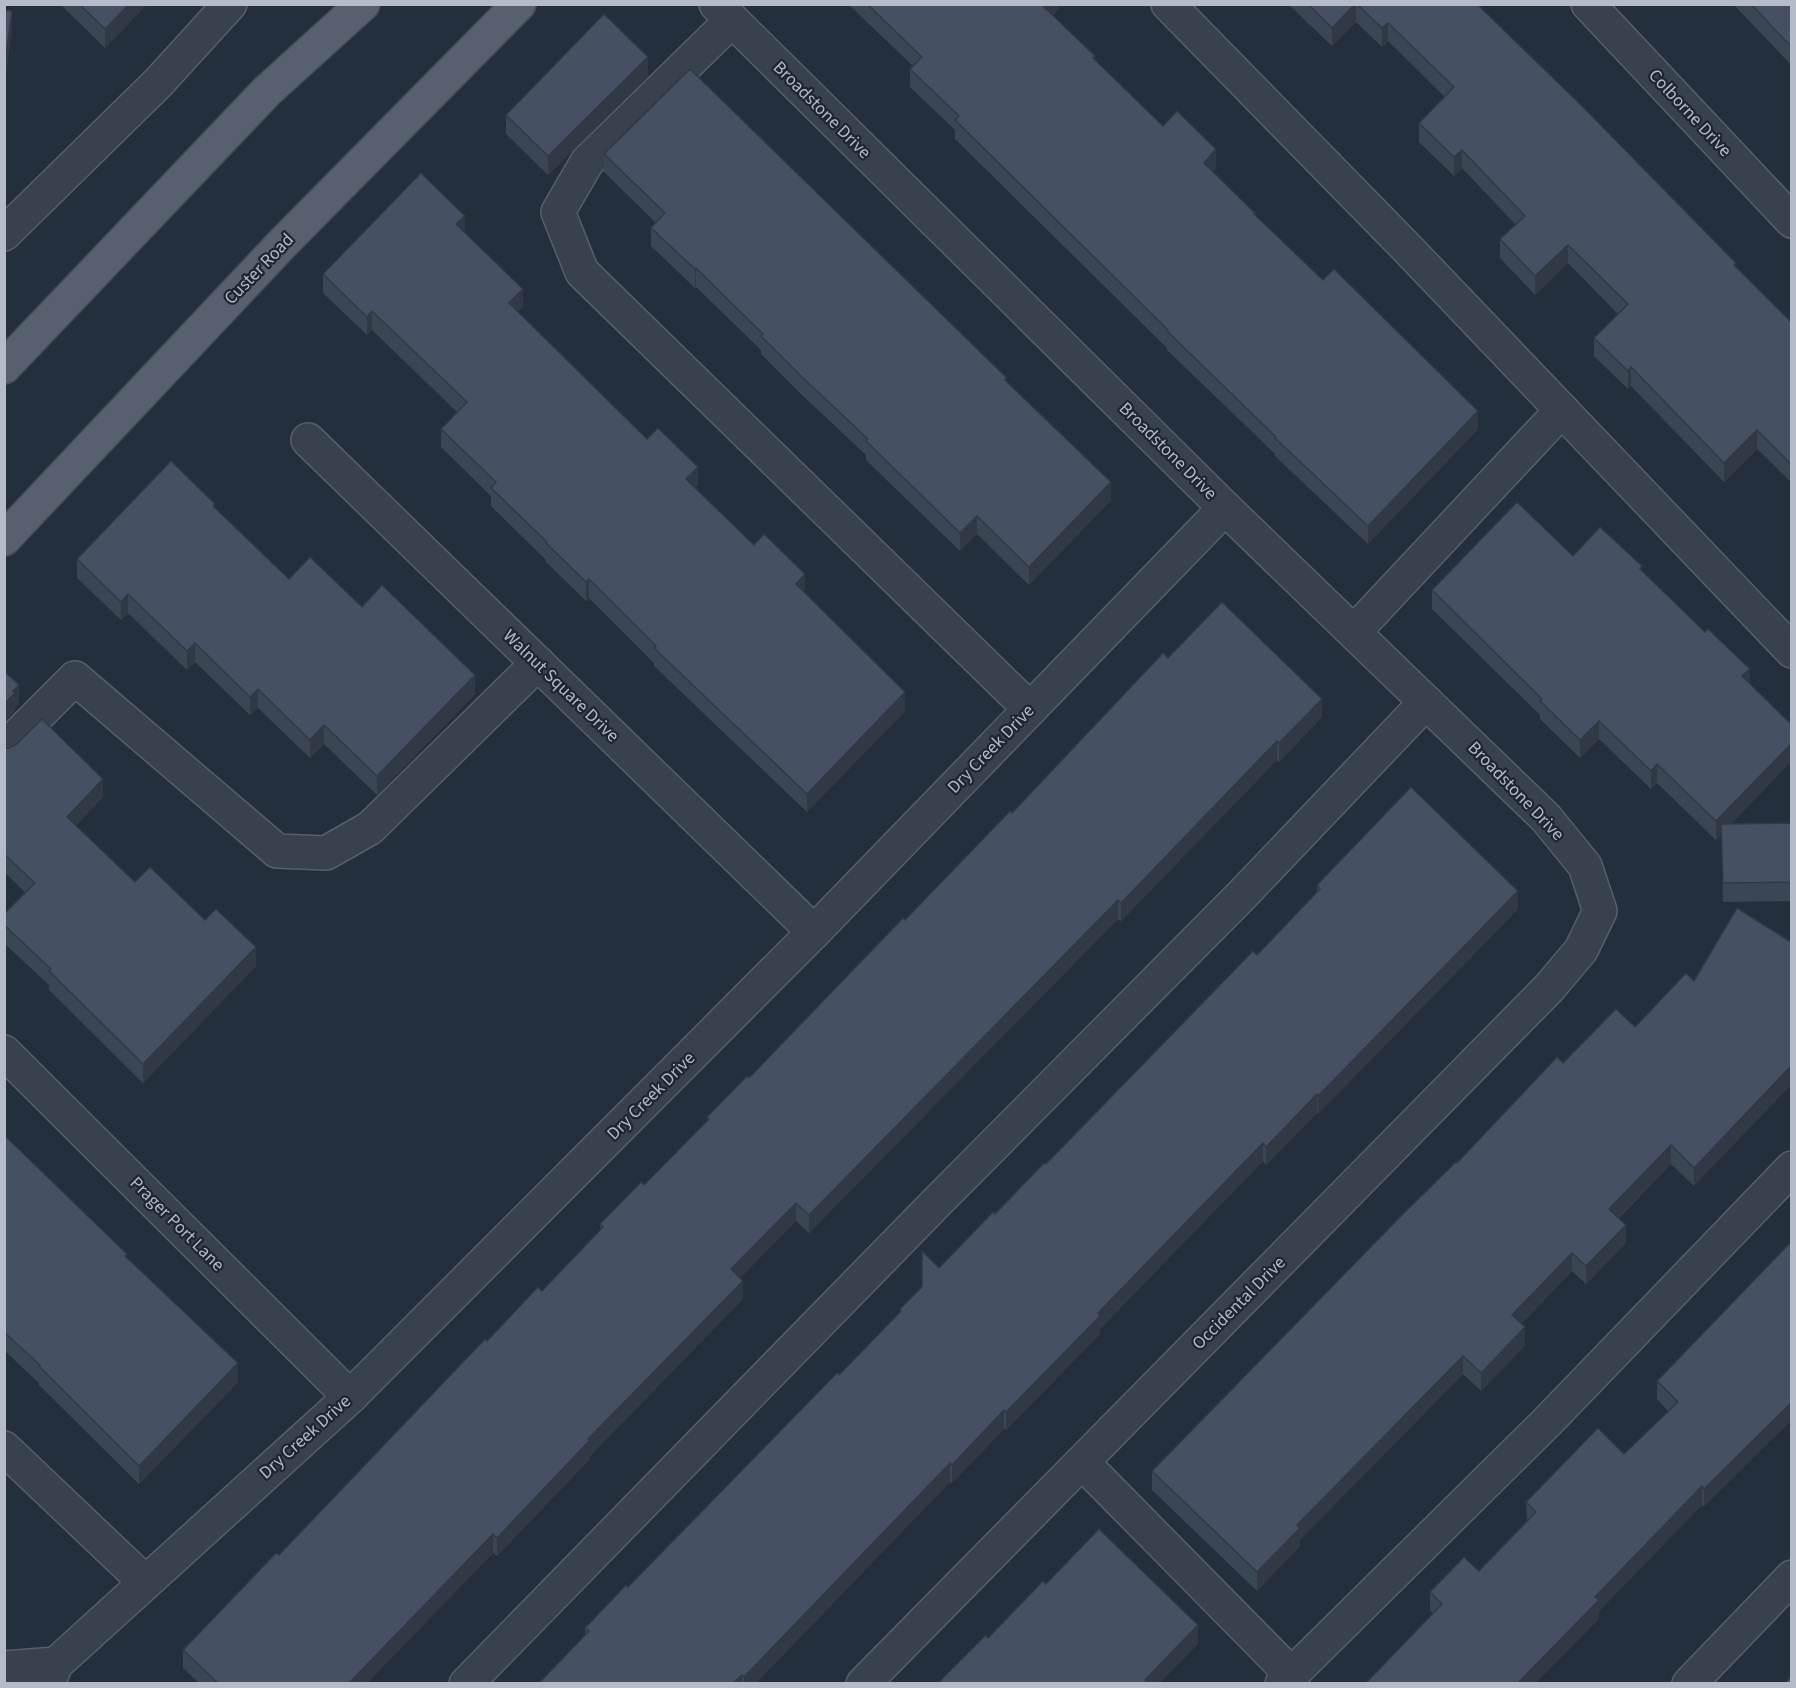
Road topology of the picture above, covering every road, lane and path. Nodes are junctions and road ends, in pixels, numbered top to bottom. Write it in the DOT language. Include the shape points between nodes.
graph roads {
  1 [pos="230,4"];
  2 [pos="363,4"];
  3 [pos="519,4"];
  4 [pos="1168,4"];
  5 [pos="1588,4"];
  6 [pos="724,12"];
  7 [pos="1791,221"];
  8 [pos="4,234"];
  9 [pos="4,367"];
  10 [pos="1562,410"];
  11 [pos="308,440"];
  12 [pos="1225,508"];
  13 [pos="4,539"];
  14 [pos="1354,632"];
  15 [pos="1791,651"];
  16 [pos="538,663"];
  17 [pos="1426,702"];
  18 [pos="1030,709"];
  19 [pos="4,749"];
  20 [pos="1600,911"];
  21 [pos="814,932"];
  22 [pos="4,1052"];
  23 [pos="1791,1168"];
  24 [pos="350,1397"];
  25 [pos="4,1448"];
  26 [pos="1082,1462"];
  27 [pos="1791,1577"];
  28 [pos="145,1582"];
  29 [pos="4,1668"];
  30 [pos="61,1677"];
  31 [pos="1286,1679"];
  32 [pos="465,1683"];
  33 [pos="863,1683"];
  34 [pos="1689,1683"];
  1 -- 8 [label="street" via="158,83"];
  2 -- 9 [label="main road" via="267,91"];
  3 -- 13 [label="main road, Custer Road" via="282,244"];
  4 -- 10 [label="street"];
  5 -- 7 [label="street, Colborne Drive"];
  6 -- 12 [label="street, Broadstone Drive"];
  6 -- 18 [label="street" via="587,162 558,212 582,272"];
  10 -- 14 [label="street"];
  10 -- 15 [label="street"];
  11 -- 16 [label="street, Walnut Square Drive"];
  12 -- 14 [label="street, Broadstone Drive"];
  12 -- 18 [label="street, Dry Creek Drive"];
  14 -- 17 [label="street, Broadstone Drive"];
  16 -- 19 [label="street" via="370,828 326,853 277,851 75,678"];
  16 -- 21 [label="street, Walnut Square Drive"];
  17 -- 20 [label="street, Broadstone Drive" via="1546,818 1585,866"];
  17 -- 32 [label="street" via="1241,896"];
  18 -- 21 [label="street, Dry Creek Drive"];
  20 -- 26 [label="street, Occidental Drive" via="1581,950 1549,988"];
  21 -- 24 [label="street, Dry Creek Drive"];
  22 -- 24 [label="street, Prager Port Lane"];
  23 -- 31 [label="street" via="1548,1421"];
  24 -- 28 [label="street, Dry Creek Drive"];
  25 -- 28 [label="street"];
  26 -- 31 [label="street"];
  26 -- 33 [label="street, Occidental Drive"];
  27 -- 34 [label="street"];
  28 -- 30 [label="street, Dry Creek Drive"];
  29 -- 30 [label="street, Dry Creek Drive"];
}
